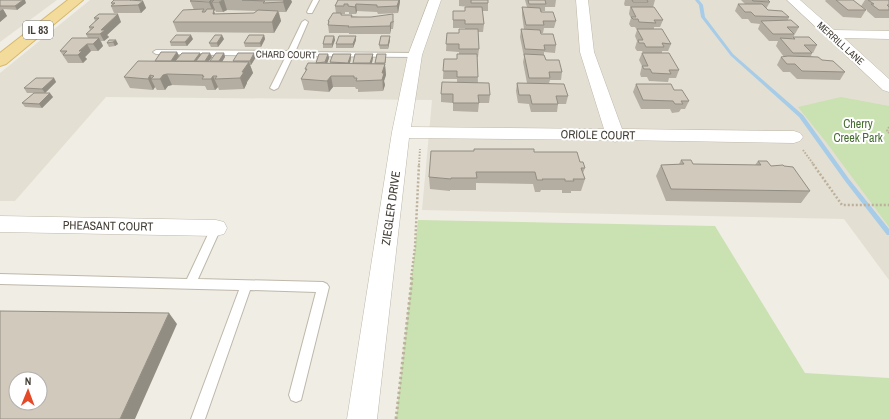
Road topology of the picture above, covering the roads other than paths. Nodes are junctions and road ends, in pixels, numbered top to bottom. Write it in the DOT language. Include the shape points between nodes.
graph roads {
  1 [pos="76,0"];
  2 [pos="316,0"];
  3 [pos="435,0"];
  4 [pos="582,0"];
  5 [pos="793,0"];
  6 [pos="310,12"];
  7 [pos="305,22"];
  8 [pos="830,34"];
  9 [pos="889,35"];
  10 [pos="156,52"];
  11 [pos="291,54"];
  12 [pos="415,55"];
  13 [pos="0,61"];
  14 [pos="889,86"];
  15 [pos="274,88"];
  16 [pos="411,133"];
  17 [pos="615,136"];
  18 [pos="794,137"];
  19 [pos="0,224"];
  20 [pos="216,228"];
  21 [pos="0,279"];
  22 [pos="190,284"];
  23 [pos="246,285"];
  24 [pos="296,395"];
  25 [pos="198,419"];
  26 [pos="362,419"];
  1 -- 13 [label="main road, IL 83"];
  2 -- 6 [label="lane"];
  3 -- 12 [label="street, ZIEGLER DRIVE"];
  4 -- 17 [label="street" via="587,52"];
  5 -- 8 [label="street, MERRILL LANE"];
  7 -- 11 [label="lane"];
  8 -- 9 [label="street"];
  8 -- 14 [label="street, MERRILL LANE"];
  10 -- 11 [label="lane, CHARD COURT"];
  11 -- 12 [label="lane, CHARD COURT"];
  11 -- 15 [label="lane"];
  12 -- 16 [label="street, ZIEGLER DRIVE"];
  16 -- 17 [label="street, ORIOLE COURT"];
  16 -- 26 [label="street, ZIEGLER DRIVE"];
  17 -- 18 [label="street, ORIOLE COURT"];
  19 -- 20 [label="street, PHEASANT COURT"];
  20 -- 22 [label="lane"];
  21 -- 22 [label="lane"];
  22 -- 23 [label="lane"];
  23 -- 24 [label="lane" via="323,287"];
  23 -- 25 [label="lane"];
}
